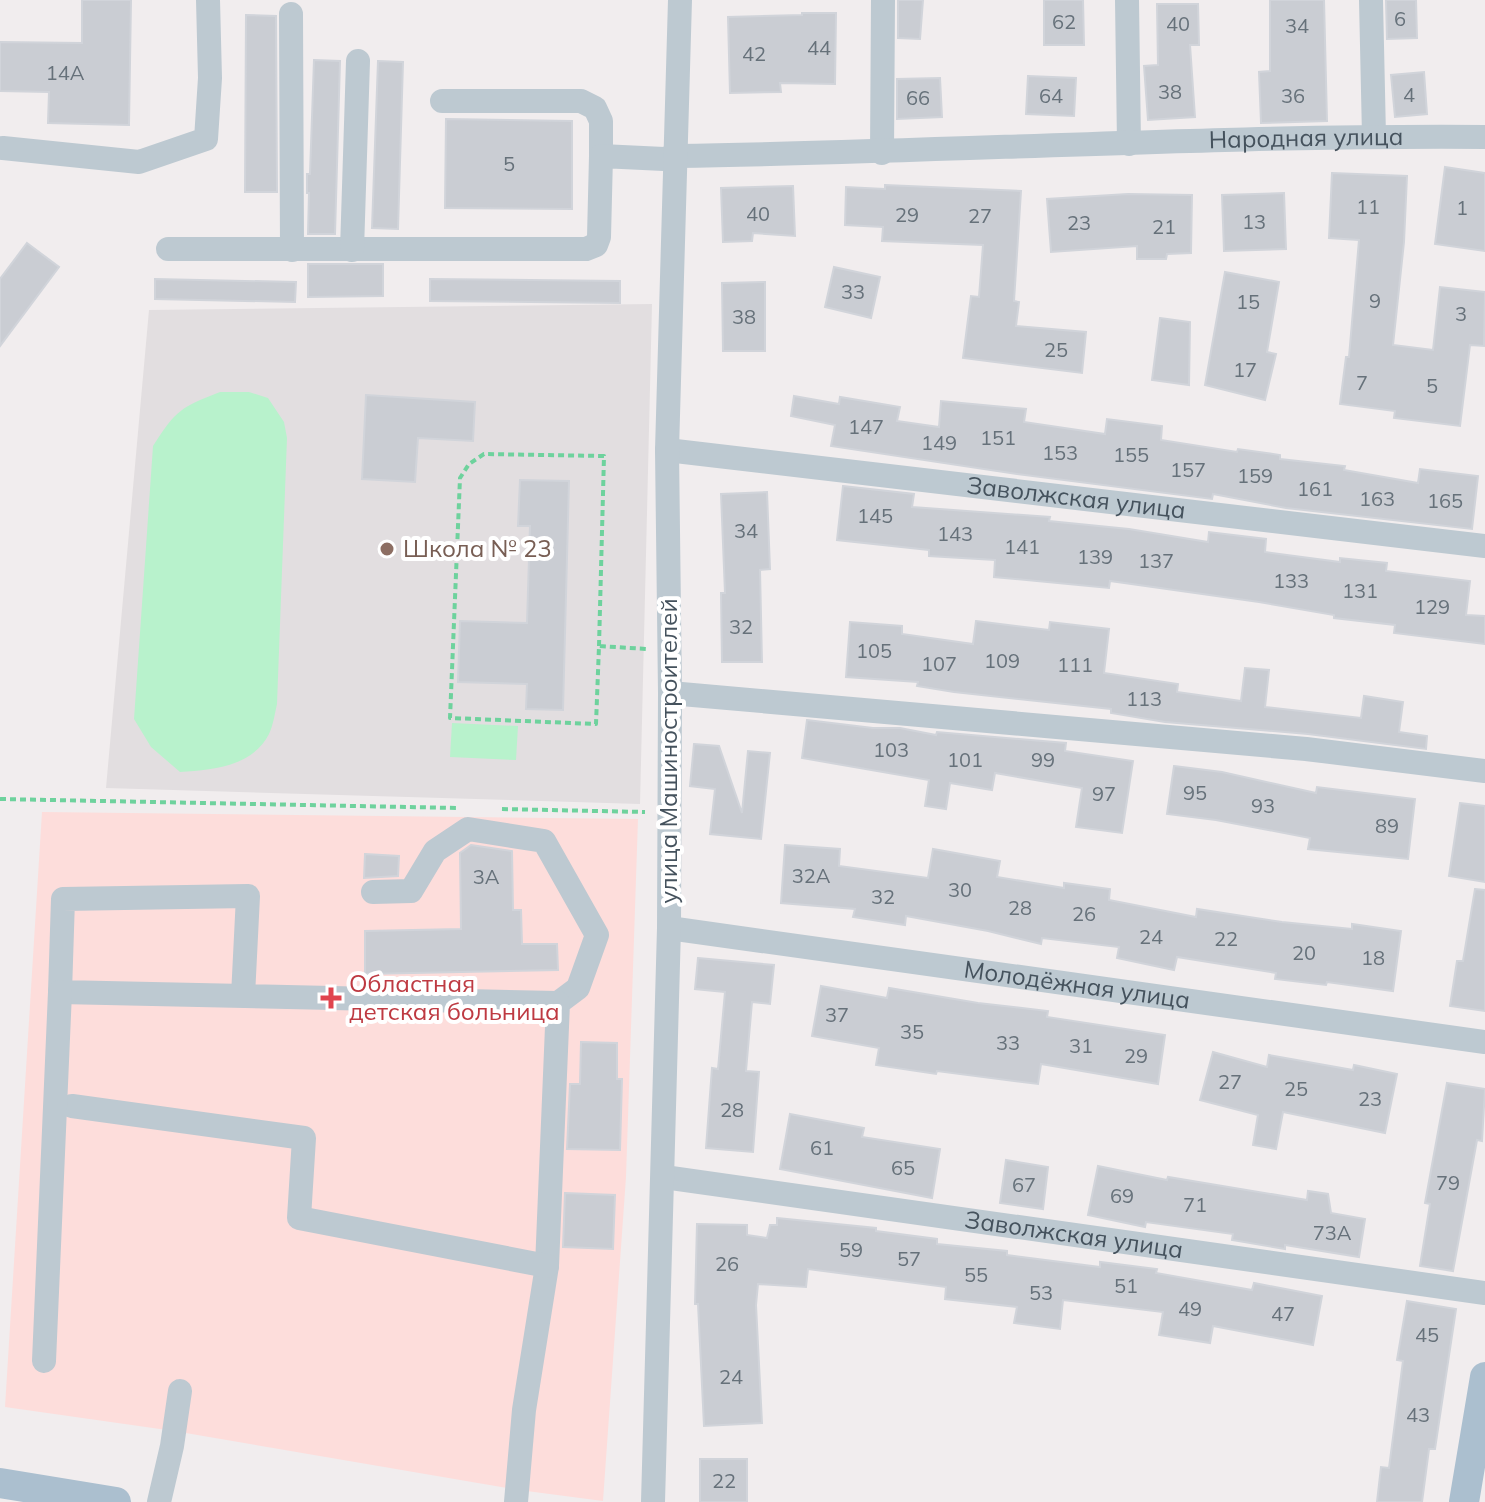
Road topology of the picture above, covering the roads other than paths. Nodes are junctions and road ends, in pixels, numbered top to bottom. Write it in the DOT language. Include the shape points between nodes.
graph roads {
  1 [pos="208,0"];
  2 [pos="680,0"];
  3 [pos="883,0"];
  4 [pos="1127,0"];
  5 [pos="1371,0"];
  6 [pos="291,14"];
  7 [pos="358,61"];
  8 [pos="442,101"];
  9 [pos="1374,136"];
  10 [pos="1485,137"];
  11 [pos="1129,144"];
  12 [pos="3,148"];
  13 [pos="882,153"];
  14 [pos="601,156"];
  15 [pos="677,156"];
  16 [pos="168,249"];
  17 [pos="292,250"];
  18 [pos="352,250"];
  19 [pos="667,450"];
  20 [pos="1485,546"];
  21 [pos="670,693"];
  22 [pos="1485,771"];
  23 [pos="373,892"];
  24 [pos="669,928"];
  25 [pos="60,992"];
  26 [pos="243,996"];
  27 [pos="558,1003"];
  28 [pos="1485,1042"];
  29 [pos="72,1106"];
  30 [pos="664,1177"];
  31 [pos="547,1266"];
  32 [pos="1485,1293"];
  33 [pos="44,1361"];
  34 [pos="1485,1377"];
  35 [pos="180,1391"];
  36 [pos="0,1483"];
  37 [pos="116,1502"];
  38 [pos="159,1502"];
  39 [pos="516,1502"];
  40 [pos="653,1502"];
  41 [pos="1464,1502"];
  1 -- 12 [label="street" via="206,139 139,162"];
  2 -- 15 [label="street, улица Машиностроителей"];
  3 -- 13 [label="street"];
  4 -- 11 [label="street"];
  5 -- 9 [label="street"];
  6 -- 17 [label="street"];
  7 -- 18 [label="street"];
  8 -- 14 [label="street" via="581,101 595,108 601,121"];
  9 -- 10 [label="street, Народная улица"];
  9 -- 11 [label="street, Народная улица"];
  11 -- 13 [label="street, Народная улица"];
  13 -- 15 [label="street, Народная улица"];
  14 -- 15 [label="street, Народная улица"];
  14 -- 18 [label="street" via="599,237 586,249"];
  15 -- 19 [label="street, улица Машиностроителей"];
  16 -- 17 [label="street"];
  17 -- 18 [label="street"];
  19 -- 20 [label="street, Заволжская улица"];
  19 -- 21 [label="street, улица Машиностроителей"];
  21 -- 22 [label="street" via="1306,749"];
  21 -- 24 [label="street, улица Машиностроителей"];
  23 -- 27 [label="street" via="411,891 435,851 468,829 544,841 597,935 578,988"];
  24 -- 28 [label="street, Молодёжная улица"];
  24 -- 30 [label="street, улица Машиностроителей"];
  25 -- 26 [label="street"];
  25 -- 26 [label="street" via="63,899 248,896"];
  25 -- 33 [label="street"];
  26 -- 27 [label="street"];
  27 -- 31 [label="street"];
  29 -- 31 [label="street" via="304,1138 299,1218"];
  30 -- 32 [label="street, Заволжская улица"];
  30 -- 40 [label="street, улица Машиностроителей"];
  31 -- 39 [label="street" via="524,1410"];
  34 -- 41 [label="main road"];
  35 -- 38 [label="street"];
  36 -- 37 [label="main road"];
}
